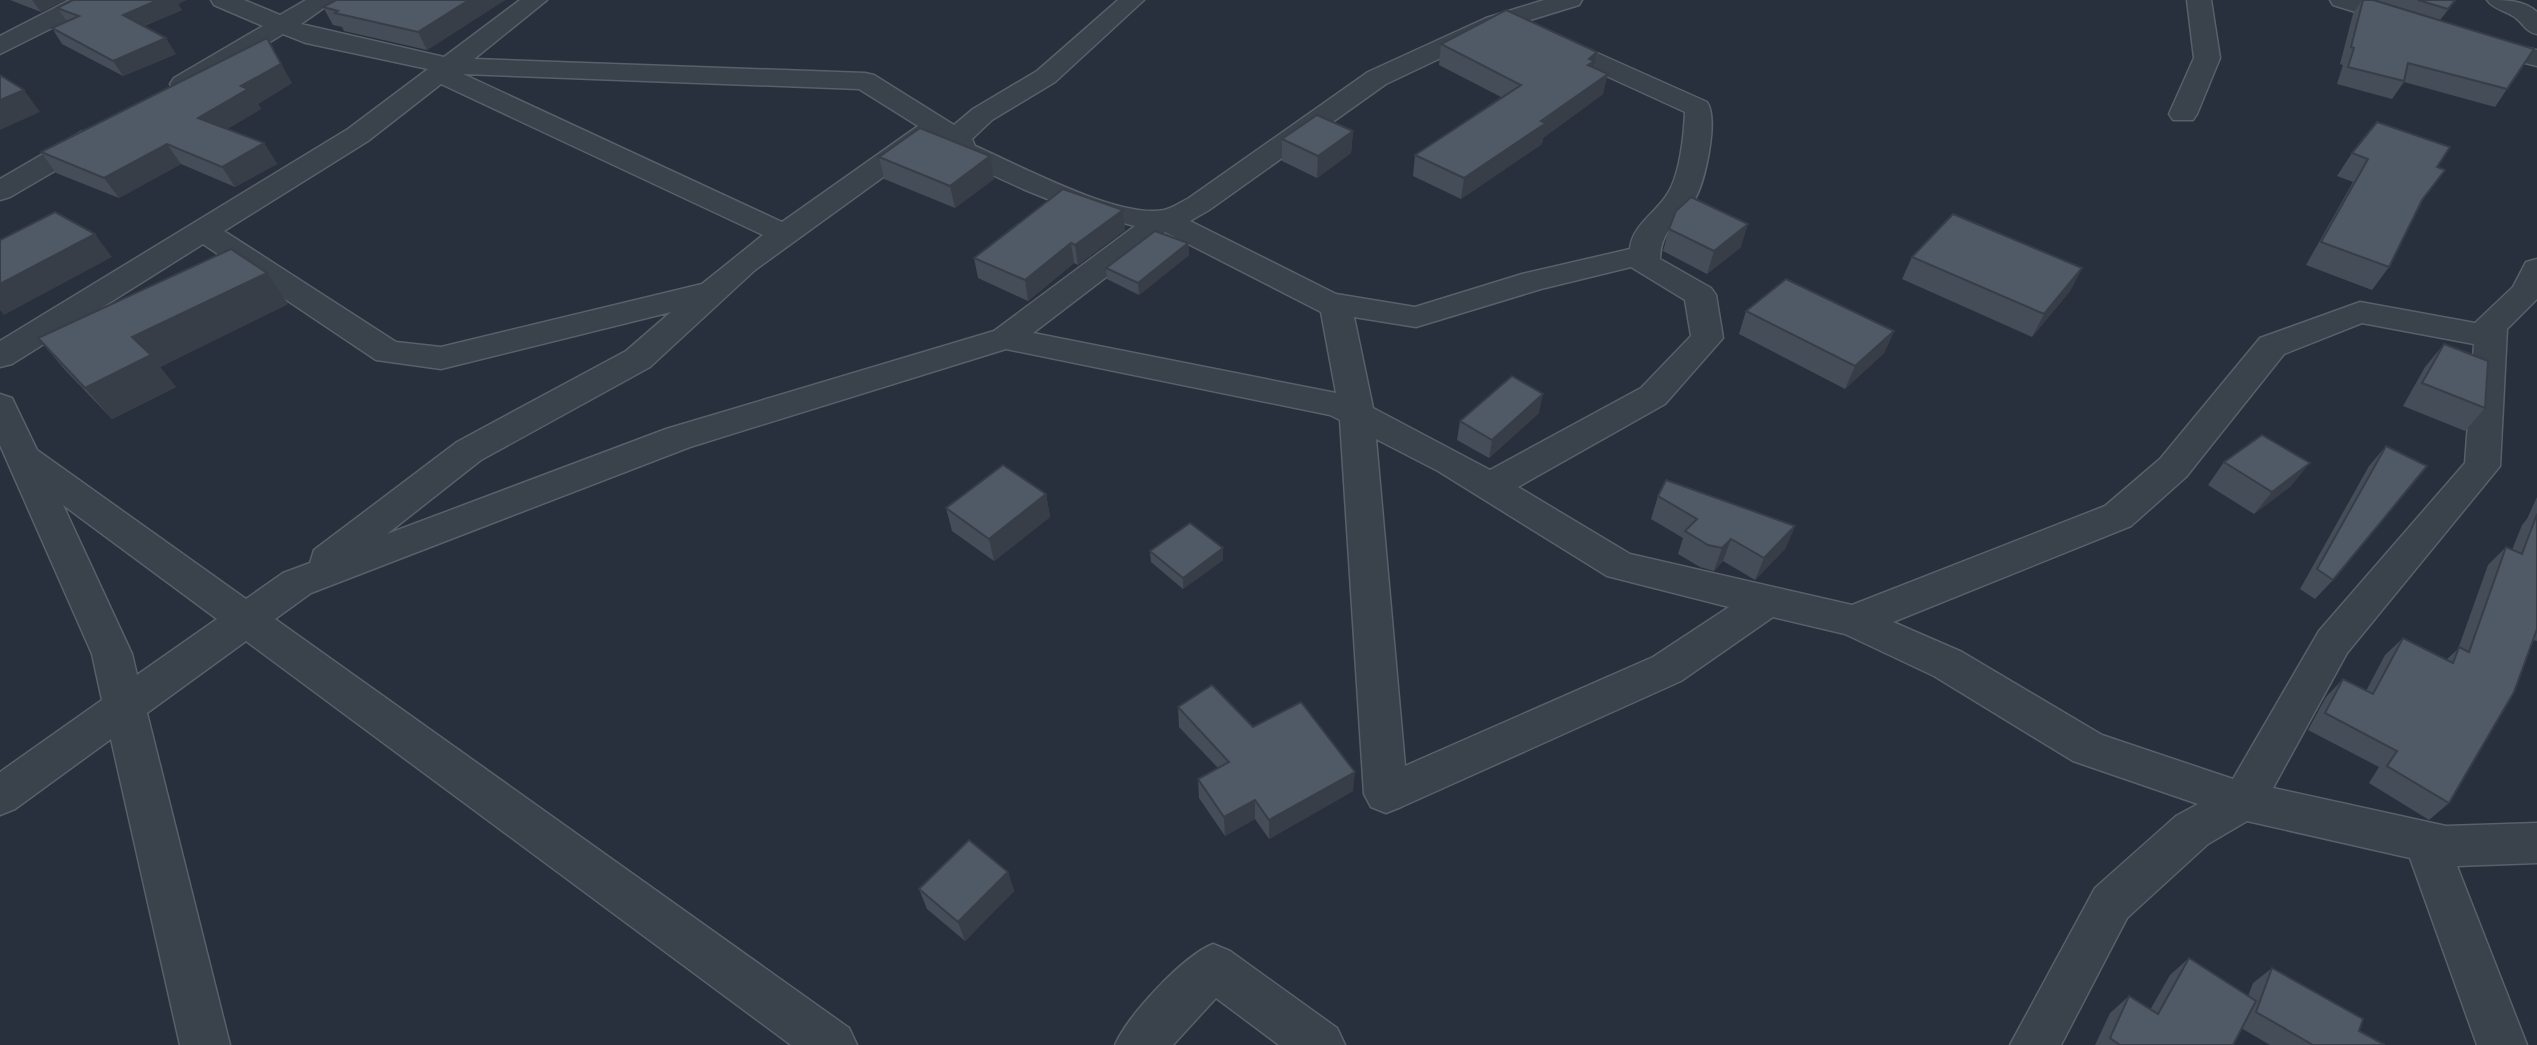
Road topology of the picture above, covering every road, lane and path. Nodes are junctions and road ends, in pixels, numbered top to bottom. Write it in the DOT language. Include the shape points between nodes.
graph roads {
  1 [pos="89,0"];
  2 [pos="222,0"];
  3 [pos="323,0"];
  4 [pos="536,0"];
  5 [pos="1132,0"];
  6 [pos="2199,0"];
  7 [pos="2342,0"];
  8 [pos="2499,0"];
  9 [pos="1560,1"];
  10 [pos="1505,20"];
  11 [pos="282,25"];
  12 [pos="2537,27"];
  13 [pos="2435,30"];
  14 [pos="2460,38"];
  15 [pos="0,46"];
  16 [pos="2537,58"];
  17 [pos="444,69"];
  18 [pos="167,94"];
  19 [pos="2183,114"];
  20 [pos="107,129"];
  21 [pos="947,132"];
  22 [pos="0,191"];
  23 [pos="1163,219"];
  24 [pos="203,230"];
  25 [pos="784,234"];
  26 [pos="1645,263"];
  27 [pos="2537,269"];
  28 [pos="712,292"];
  29 [pos="1327,303"];
  30 [pos="2491,326"];
  31 [pos="1004,338"];
  32 [pos="0,356"];
  33 [pos="0,406"];
  34 [pos="1357,414"];
  35 [pos="24,459"];
  36 [pos="1490,486"];
  37 [pos="297,583"];
  38 [pos="1768,601"];
  39 [pos="246,620"];
  40 [pos="1853,621"];
  41 [pos="125,707"];
  42 [pos="0,796"];
  43 [pos="2243,801"];
  44 [pos="2426,842"];
  45 [pos="2537,842"];
  46 [pos="205,1045"];
  47 [pos="832,1045"];
  48 [pos="1140,1045"];
  49 [pos="1320,1045"];
  50 [pos="2035,1045"];
  51 [pos="2502,1045"];
  1 -- 15 [label="street"];
  2 -- 11 [label="street"];
  3 -- 11 [label="street"];
  4 -- 17 [label="street"];
  5 -- 21 [label="street" via="1032,86 964,127"];
  6 -- 19 [label="street" via="2207,58"];
  7 -- 13 [label="street"];
  8 -- 12 [label="street" via="2524,12"];
  9 -- 10 [label="street"];
  10 -- 23 [label="street" via="1377,78 1199,204"];
  10 -- 26 [label="street" via="1698,108 1698,140 1682,196 1646,238"];
  11 -- 17 [label="street"];
  11 -- 18 [label="street"];
  14 -- 16 [label="street"];
  17 -- 21 [label="street" via="865,81"];
  17 -- 24 [label="street" via="358,135"];
  17 -- 25 [label="street"];
  20 -- 22 [label="street"];
  21 -- 23 [label="street" via="963,151 1091,205 1139,219"];
  21 -- 25 [label="street"];
  23 -- 29 [label="street"];
  23 -- 31 [label="street"];
  24 -- 28 [label="street" via="388,352 428,357 441,358"];
  24 -- 32 [label="street"];
  25 -- 28 [label="street"];
  26 -- 29 [label="street" via="1636,257 1533,281 1416,317"];
  26 -- 36 [label="street" via="1700,295 1707,338 1653,396"];
  27 -- 30 [label="street" via="2526,292"];
  28 -- 37 [label="street" via="638,359 469,451"];
  29 -- 34 [label="street" via="1336,307"];
  30 -- 40 [label="street" via="2483,335 2360,312 2272,346 2173,468 2118,516"];
  30 -- 43 [label="street" via="2482,466 2333,642"];
  31 -- 34 [label="street" via="1339,405"];
  31 -- 37 [label="street" via="678,438"];
  33 -- 35 [label="street"];
  34 -- 36 [label="street"];
  34 -- 38 [label="street" via="1386,794 1667,669"];
  35 -- 39 [label="street"];
  35 -- 41 [label="street" via="112,654"];
  36 -- 38 [label="street" via="1620,566"];
  37 -- 39 [label="street"];
  38 -- 40 [label="street"];
  39 -- 41 [label="street"];
  39 -- 47 [label="street"];
  40 -- 43 [label="street" via="1948,664 2088,748"];
  41 -- 42 [label="street"];
  41 -- 46 [label="street"];
  43 -- 44 [label="street"];
  43 -- 50 [label="street" via="2192,830 2111,903"];
  44 -- 45 [label="street" via="2446,846"];
  44 -- 51 [label="street"];
  48 -- 49 [label="street" via="1213,967"];
}
